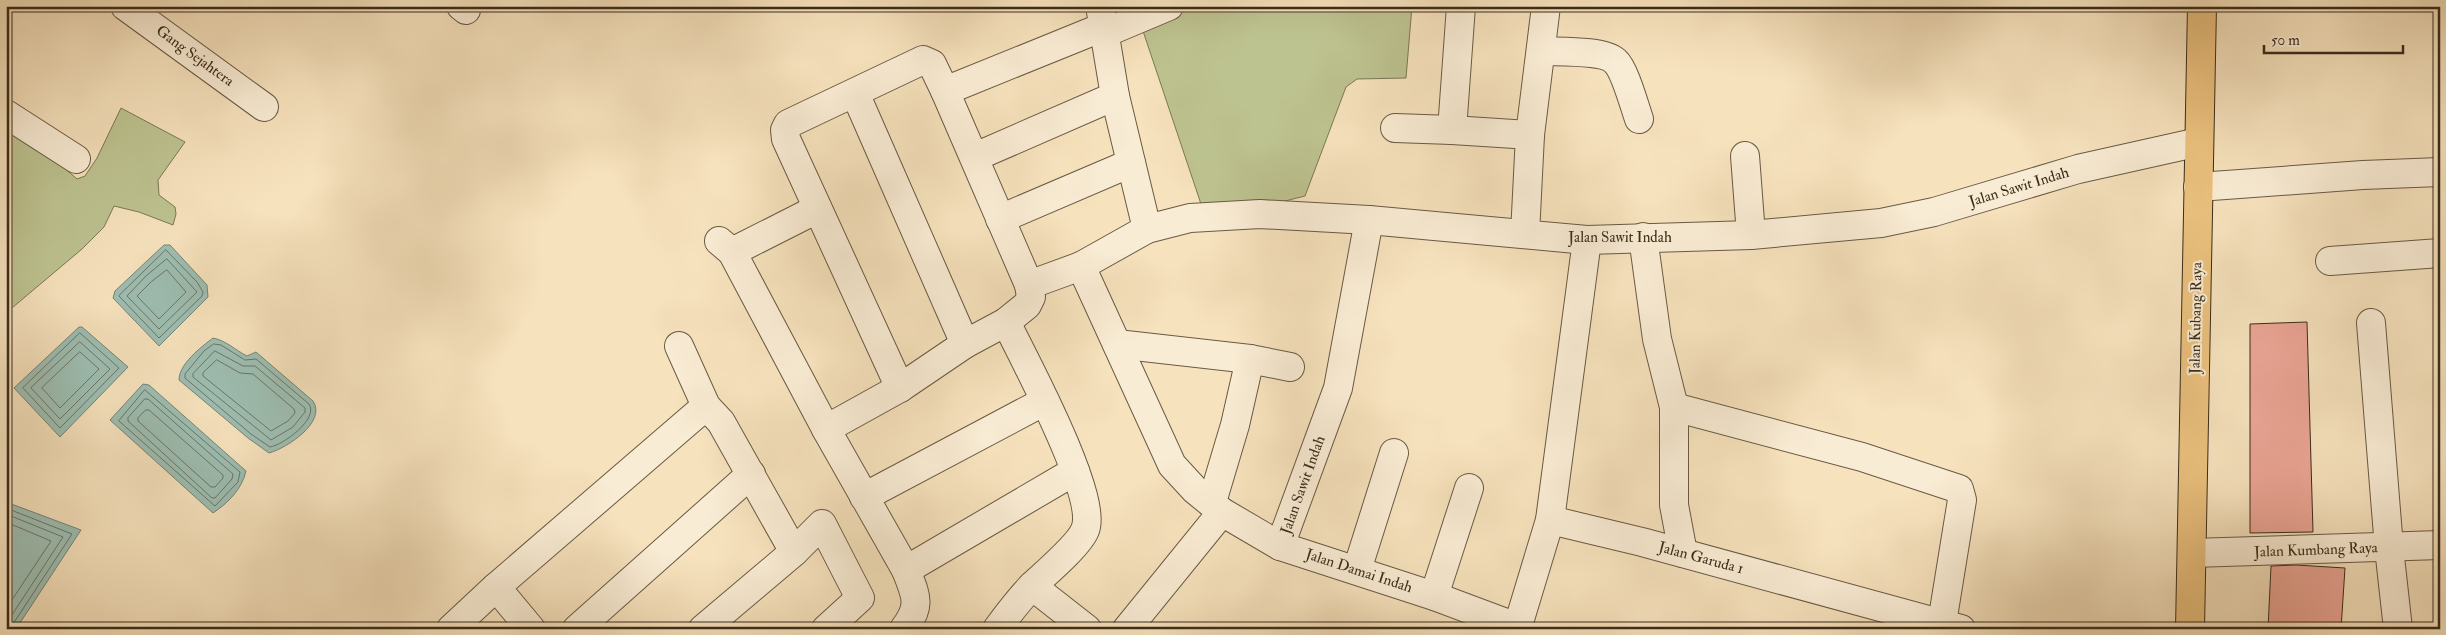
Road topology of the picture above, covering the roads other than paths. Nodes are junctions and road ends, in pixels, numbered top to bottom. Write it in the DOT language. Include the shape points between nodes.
graph roads {
  1 [pos="125,6"];
  2 [pos="1169,6"];
  3 [pos="1461,6"];
  4 [pos="1546,6"];
  5 [pos="2202,6"];
  6 [pos="1103,22"];
  7 [pos="1542,50"];
  8 [pos="945,91"];
  9 [pos="855,93"];
  10 [pos="1115,96"];
  11 [pos="264,106"];
  12 [pos="6,114"];
  13 [pos="1639,119"];
  14 [pos="1395,128"];
  15 [pos="1452,130"];
  16 [pos="1530,135"];
  17 [pos="2199,142"];
  18 [pos="1745,156"];
  19 [pos="975,157"];
  20 [pos="76,159"];
  21 [pos="1132,163"];
  22 [pos="2440,172"];
  23 [pos="2198,187"];
  24 [pos="817,209"];
  25 [pos="1000,219"];
  26 [pos="1369,220"];
  27 [pos="1147,229"];
  28 [pos="1525,234"];
  29 [pos="1751,235"];
  30 [pos="1643,237"];
  31 [pos="1587,240"];
  32 [pos="2440,254"];
  33 [pos="2330,261"];
  34 [pos="1081,266"];
  35 [pos="1029,285"];
  36 [pos="1006,322"];
  37 [pos="2371,323"];
  38 [pos="965,344"];
  39 [pos="1117,344"];
  40 [pos="679,346"];
  41 [pos="1250,359"];
  42 [pos="1290,367"];
  43 [pos="900,388"];
  44 [pos="1045,400"];
  45 [pos="706,406"];
  46 [pos="1674,407"];
  47 [pos="826,429"];
  48 [pos="1394,453"];
  49 [pos="1074,471"];
  50 [pos="751,474"];
  51 [pos="1469,488"];
  52 [pos="864,497"];
  53 [pos="1217,507"];
  54 [pos="1550,520"];
  55 [pos="2440,545"];
  56 [pos="1280,546"];
  57 [pos="2389,548"];
  58 [pos="794,552"];
  59 [pos="2192,552"];
  60 [pos="1683,553"];
  61 [pos="906,570"];
  62 [pos="1357,570"];
  63 [pos="1032,586"];
  64 [pos="496,587"];
  65 [pos="1434,596"];
  66 [pos="1952,626"];
  67 [pos="1517,628"];
  68 [pos="451,629"];
  69 [pos="531,629"];
  70 [pos="577,629"];
  71 [pos="703,629"];
  72 [pos="826,629"];
  73 [pos="904,629"];
  74 [pos="997,629"];
  75 [pos="1087,629"];
  76 [pos="1127,629"];
  77 [pos="2190,629"];
  78 [pos="2398,629"];
  1 -- 11 [label="street, Gang Sejahtera"];
  2 -- 6 [label="street"];
  3 -- 15 [label="street"];
  4 -- 7 [label="street"];
  5 -- 17 [label="highway, Jalan Kubang Raya"];
  6 -- 8 [label="street"];
  6 -- 10 [label="street"];
  7 -- 13 [label="street" via="1614,59"];
  7 -- 16 [label="street"];
  8 -- 9 [label="street" via="932,64 923,60"];
  8 -- 19 [label="street"];
  9 -- 24 [label="street" via="788,124 785,130"];
  9 -- 38 [label="street"];
  10 -- 19 [label="street"];
  10 -- 21 [label="street"];
  12 -- 20 [label="street"];
  14 -- 15 [label="street"];
  15 -- 16 [label="street"];
  16 -- 28 [label="street"];
  17 -- 23 [label="highway, Jalan Kubang Raya"];
  17 -- 29 [label="street, Jalan Sawit Indah" via="2078,169 1934,212 1880,223"];
  18 -- 29 [label="street"];
  19 -- 25 [label="street"];
  21 -- 25 [label="street"];
  21 -- 27 [label="street"];
  22 -- 23 [label="street"];
  23 -- 59 [label="highway, Jalan Kubang Raya"];
  24 -- 43 [label="street"];
  24 -- 47 [label="street" via="726,246"];
  25 -- 35 [label="street"];
  26 -- 27 [label="street" via="1260,214 1190,218"];
  26 -- 28 [label="street, Jalan Sawit Indah"];
  26 -- 56 [label="street, Jalan Sawit Indah" via="1338,388"];
  27 -- 34 [label="street"];
  28 -- 31 [label="street, Jalan Sawit Indah"];
  29 -- 30 [label="street, Jalan Sawit Indah"];
  30 -- 31 [label="street, Jalan Sawit Indah"];
  30 -- 46 [label="street" via="1658,340"];
  31 -- 54 [label="street"];
  32 -- 33 [label="street"];
  34 -- 35 [label="street"];
  34 -- 39 [label="street, Jalan Damai Indah"];
  35 -- 36 [label="street" via="1030,297 1026,304"];
  36 -- 38 [label="street"];
  36 -- 44 [label="street"];
  37 -- 57 [label="street"];
  38 -- 43 [label="street"];
  39 -- 41 [label="street"];
  39 -- 53 [label="street, Jalan Damai Indah" via="1172,465 1195,490"];
  40 -- 45 [label="street"];
  41 -- 42 [label="street"];
  41 -- 53 [label="street"];
  43 -- 47 [label="street"];
  44 -- 49 [label="street"];
  44 -- 52 [label="street"];
  45 -- 50 [label="street" via="721,422"];
  45 -- 64 [label="street"];
  46 -- 60 [label="street" via="1674,505"];
  46 -- 66 [label="street" via="1862,457 1959,489 1962,500"];
  47 -- 52 [label="street"];
  48 -- 62 [label="street"];
  49 -- 61 [label="street"];
  49 -- 63 [label="street" via="1088,517 1085,530"];
  50 -- 58 [label="street"];
  50 -- 70 [label="street"];
  51 -- 65 [label="street"];
  52 -- 61 [label="street"];
  53 -- 56 [label="street, Jalan Damai Indah"];
  53 -- 76 [label="street"];
  54 -- 60 [label="street, Jalan Garuda 1"];
  54 -- 67 [label="street"];
  55 -- 57 [label="street, Jalan Kumbang Raya"];
  56 -- 62 [label="street, Jalan Damai Indah"];
  57 -- 59 [label="street, Jalan Kumbang Raya"];
  57 -- 78 [label="street"];
  58 -- 71 [label="street"];
  58 -- 72 [label="street" via="822,524 860,598"];
  59 -- 77 [label="highway, Jalan Kubang Raya"];
  60 -- 66 [label="street, Jalan Garuda 1"];
  61 -- 73 [label="street" via="915,593 916,612"];
  62 -- 65 [label="street, Jalan Damai Indah"];
  63 -- 74 [label="street"];
  63 -- 75 [label="street"];
  64 -- 68 [label="street"];
  64 -- 69 [label="street"];
  65 -- 67 [label="street, Jalan Damai Indah"];
}
